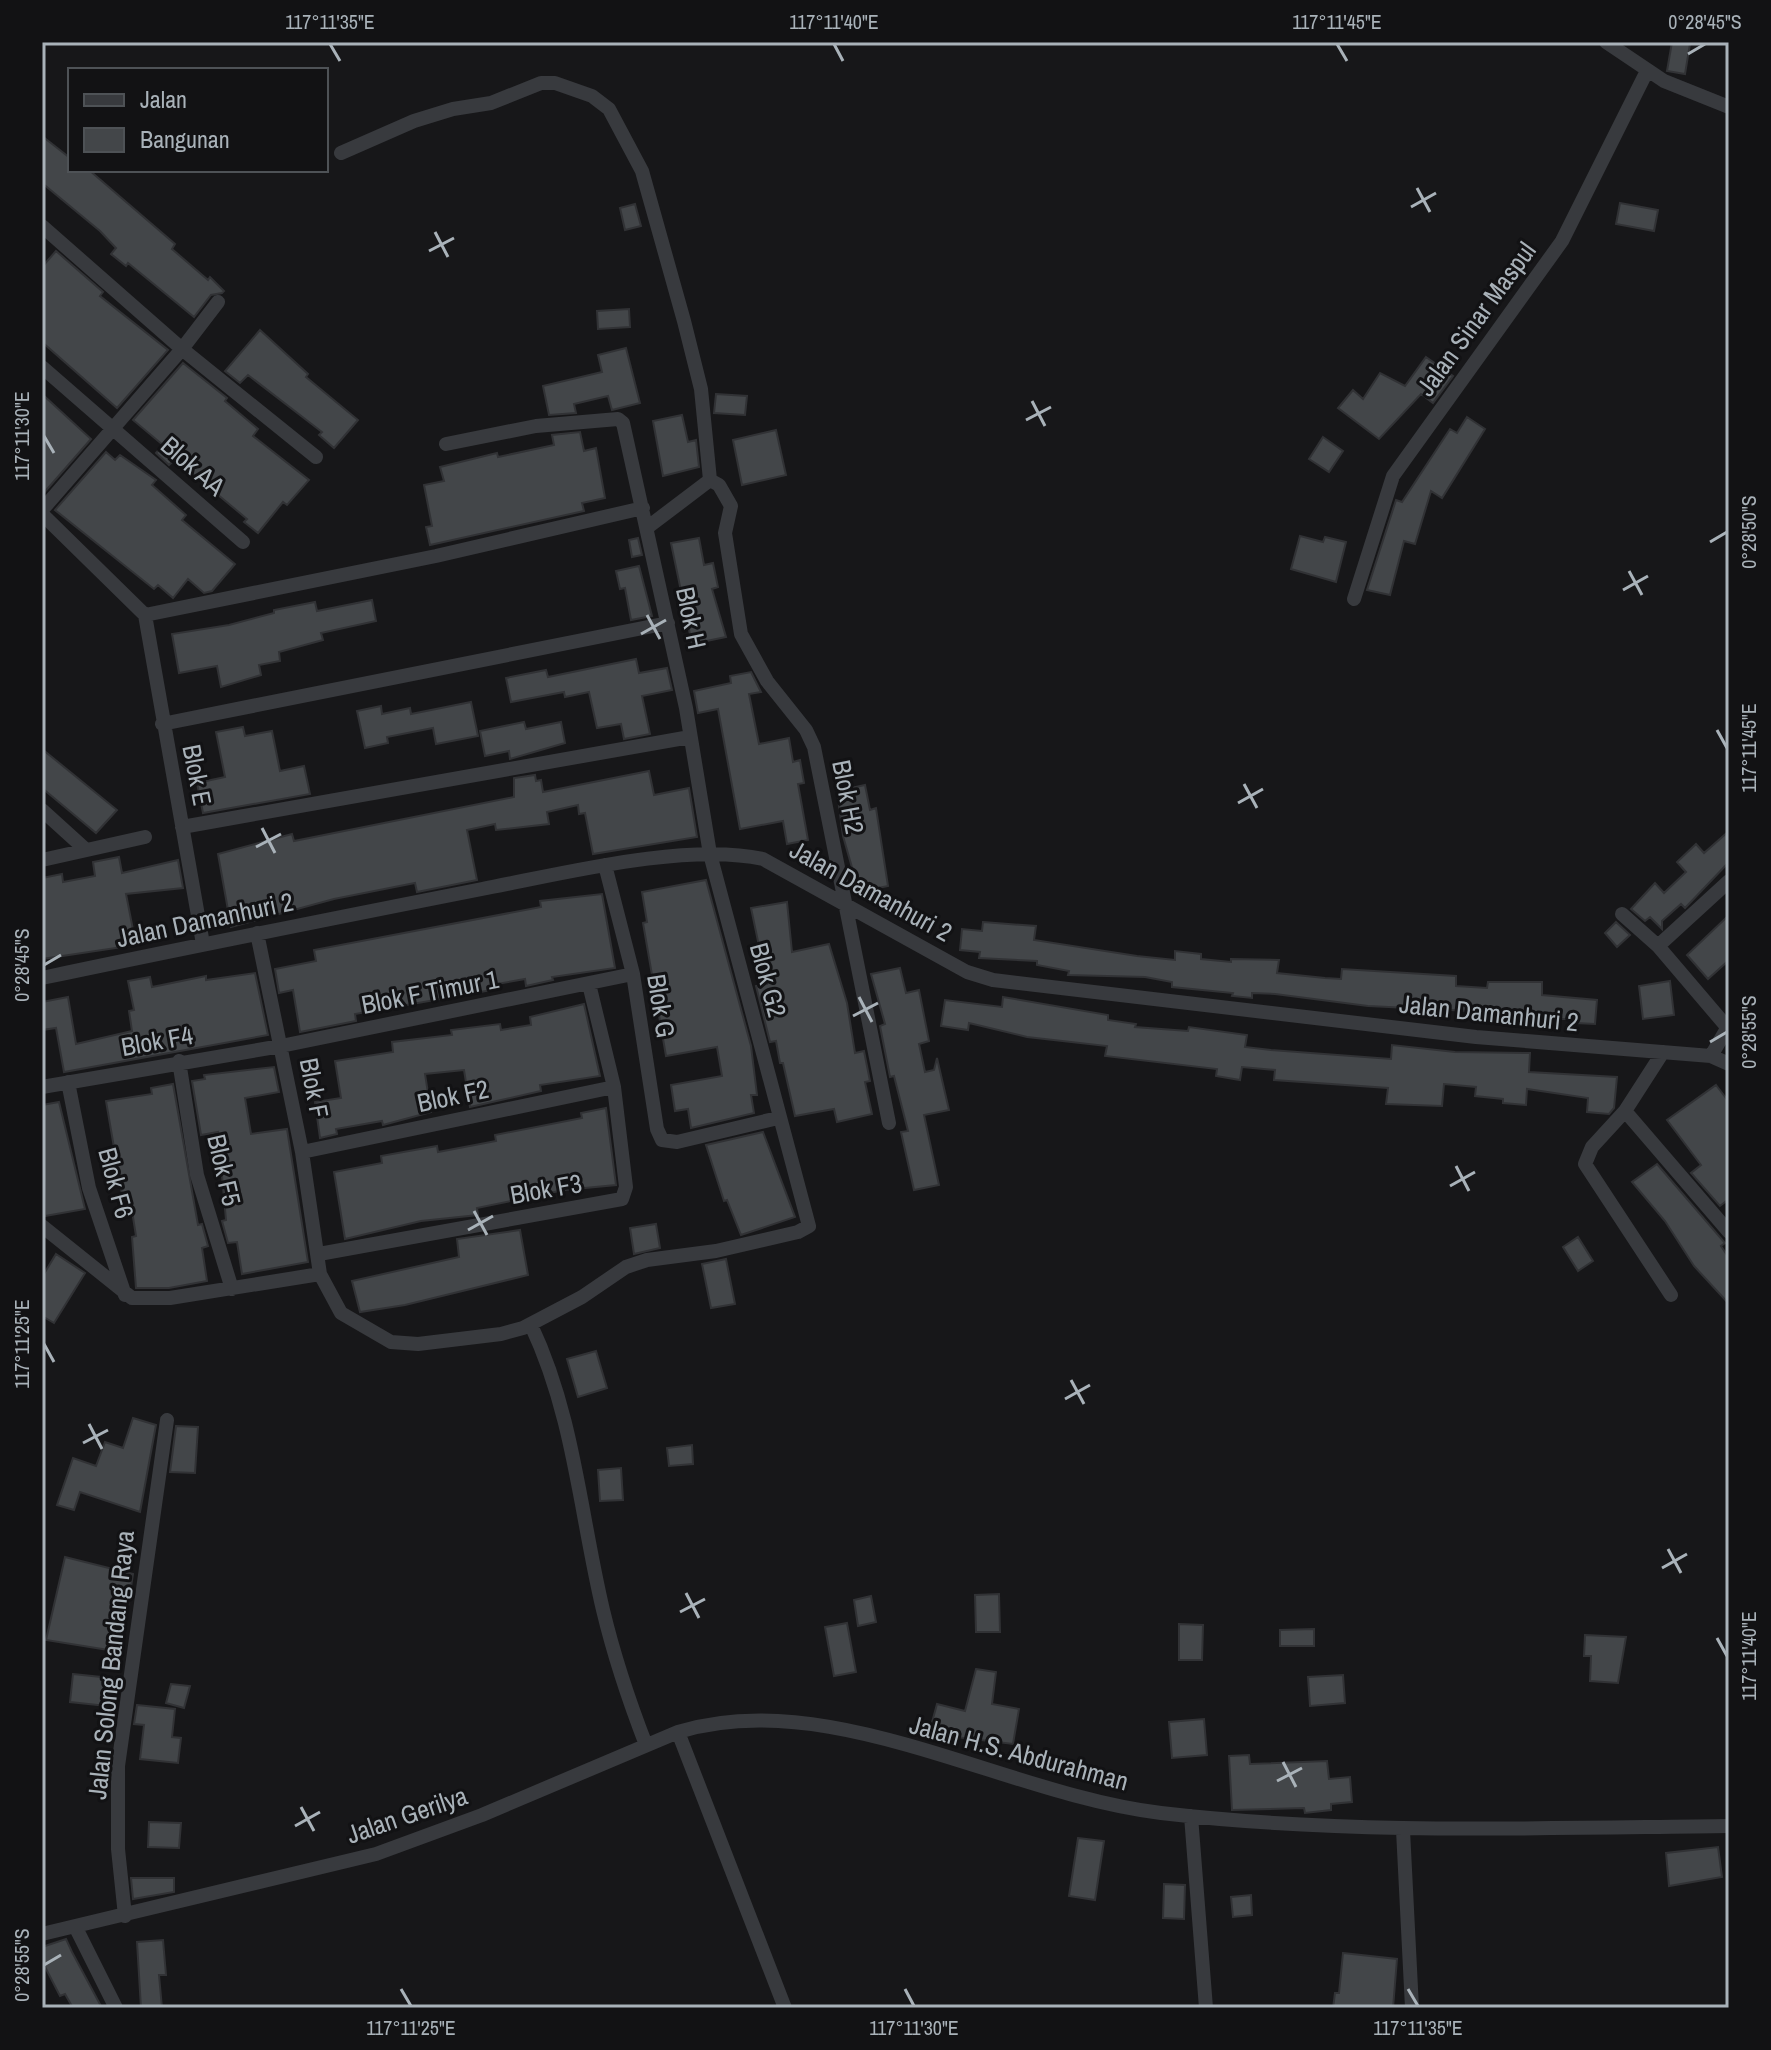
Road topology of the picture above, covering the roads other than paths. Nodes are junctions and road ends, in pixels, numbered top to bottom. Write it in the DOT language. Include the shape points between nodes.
graph roads {
  1 [pos="1606,42"];
  2 [pos="1647,71"];
  3 [pos="1729,107"];
  4 [pos="341,153"];
  5 [pos="42,226"];
  6 [pos="218,302"];
  7 [pos="182,349"];
  8 [pos="42,367"];
  9 [pos="112,426"];
  10 [pos="446,444"];
  11 [pos="316,457"];
  12 [pos="710,480"];
  13 [pos="643,508"];
  14 [pos="42,512"];
  15 [pos="648,527"];
  16 [pos="243,542"];
  17 [pos="1354,599"];
  18 [pos="145,615"];
  19 [pos="668,623"];
  20 [pos="162,724"];
  21 [pos="690,737"];
  22 [pos="42,810"];
  23 [pos="182,827"];
  24 [pos="145,837"];
  25 [pos="85,849"];
  26 [pos="710,854"];
  27 [pos="42,860"];
  28 [pos="605,865"];
  29 [pos="1729,881"];
  30 [pos="845,904"];
  31 [pos="1622,914"];
  32 [pos="257,933"];
  33 [pos="203,944"];
  34 [pos="1658,946"];
  35 [pos="633,974"];
  36 [pos="42,978"];
  37 [pos="589,984"];
  38 [pos="1728,1026"];
  39 [pos="281,1046"];
  40 [pos="1663,1052"];
  41 [pos="1711,1056"];
  42 [pos="179,1061"];
  43 [pos="1729,1064"];
  44 [pos="68,1082"];
  45 [pos="42,1087"];
  46 [pos="614,1087"];
  47 [pos="1625,1111"];
  48 [pos="778,1118"];
  49 [pos="889,1123"];
  50 [pos="302,1152"];
  51 [pos="42,1226"];
  52 [pos="1729,1232"];
  53 [pos="319,1254"];
  54 [pos="320,1274"];
  55 [pos="232,1289"];
  56 [pos="125,1295"];
  57 [pos="1671,1295"];
  58 [pos="531,1325"];
  59 [pos="167,1420"];
  60 [pos="678,1732"];
  61 [pos="642,1747"];
  62 [pos="1191,1816"];
  63 [pos="1729,1826"];
  64 [pos="1403,1830"];
  65 [pos="125,1916"];
  66 [pos="76,1928"];
  67 [pos="42,1934"];
  68 [pos="116,2008"];
  69 [pos="785,2008"];
  70 [pos="1206,2008"];
  71 [pos="1412,2008"];
  1 -- 2 [label="street"];
  2 -- 3 [label="street"];
  2 -- 17 [label="street, Jalan Sinar Maspul" via="1562,241 1393,476"];
  4 -- 12 [label="street" via="414,121 491,103 541,83 592,96 609,109 642,171 684,321 701,389"];
  5 -- 7 [label="street"];
  6 -- 7 [label="street"];
  7 -- 9 [label="street"];
  7 -- 11 [label="street"];
  8 -- 9 [label="street, Blok AA"];
  9 -- 14 [label="street"];
  9 -- 16 [label="street, Blok AA"];
  10 -- 13 [label="street, Blok H" via="536,426 618,419"];
  12 -- 15 [label="street"];
  12 -- 30 [label="street, Blok H2" via="731,506 725,533 744,643 814,747"];
  13 -- 15 [label="street, Blok H"];
  13 -- 18 [label="street"];
  14 -- 18 [label="street"];
  15 -- 19 [label="street, Blok H"];
  18 -- 20 [label="street, Blok E"];
  19 -- 20 [label="street"];
  19 -- 21 [label="street, Blok H"];
  20 -- 23 [label="street, Blok E"];
  21 -- 23 [label="street"];
  21 -- 26 [label="street, Blok H"];
  22 -- 25 [label="street"];
  23 -- 33 [label="street, Blok E"];
  24 -- 25 [label="street"];
  25 -- 27 [label="street"];
  26 -- 28 [label="street, Jalan Damanhuri 2"];
  26 -- 30 [label="street, Jalan Damanhuri 2" via="763,859"];
  26 -- 48 [label="street, Blok G2"];
  28 -- 32 [label="street, Jalan Damanhuri 2"];
  28 -- 35 [label="street, Blok G"];
  29 -- 34 [label="street"];
  30 -- 40 [label="street, Jalan Damanhuri 2" via="967,972 993,980 1476,1037"];
  30 -- 49 [label="street, Blok H2"];
  31 -- 34 [label="street"];
  32 -- 33 [label="street, Jalan Damanhuri 2"];
  32 -- 39 [label="street, Blok F"];
  33 -- 36 [label="street, Jalan Damanhuri 2"];
  34 -- 38 [label="street"];
  35 -- 37 [label="street, Blok F Timur 1"];
  35 -- 48 [label="street, Blok G" via="662,1140 677,1142"];
  37 -- 39 [label="street, Blok F Timur 1"];
  37 -- 46 [label="street"];
  38 -- 41 [label="street"];
  39 -- 42 [label="street, Blok F4"];
  39 -- 50 [label="street, Blok F"];
  40 -- 41 [label="street, Jalan Damanhuri 2"];
  40 -- 47 [label="street"];
  41 -- 43 [label="street"];
  42 -- 44 [label="street, Blok F4"];
  42 -- 55 [label="street, Blok F5" via="197,1175"];
  44 -- 45 [label="street, Blok F4"];
  44 -- 56 [label="street, Blok F6" via="89,1188"];
  46 -- 50 [label="street, Blok F2"];
  46 -- 53 [label="street, Blok F3" via="626,1187 622,1199"];
  47 -- 52 [label="street"];
  47 -- 57 [label="street" via="1592,1147 1585,1164"];
  48 -- 58 [label="street, Blok G2" via="808,1217 804,1231 626,1267"];
  50 -- 53 [label="street, Blok F"];
  51 -- 56 [label="street"];
  53 -- 54 [label="street, Blok F"];
  54 -- 55 [label="street"];
  54 -- 58 [label="street" via="341,1313 391,1342 405,1345 501,1334"];
  55 -- 56 [label="street" via="153,1300"];
  58 -- 61 [label="street" via="555,1379 573,1447 603,1611"];
  59 -- 65 [label="street, Jalan Solong Bandang Raya" via="118,1766"];
  60 -- 61 [label="street, Jalan H.S. Abdurahman"];
  60 -- 62 [label="street, Jalan H.S. Abdurahman" via="701,1725 783,1721 849,1730 1076,1797"];
  60 -- 69 [label="street"];
  61 -- 65 [label="street, Jalan Gerilya" via="376,1854"];
  62 -- 64 [label="street, Jalan H.S. Abdurahman"];
  62 -- 70 [label="street"];
  63 -- 64 [label="street, Jalan H.S. Abdurahman"];
  64 -- 71 [label="street"];
  65 -- 66 [label="street, Jalan Gerilya"];
  66 -- 67 [label="street, Jalan Gerilya"];
  66 -- 68 [label="street"];
}
